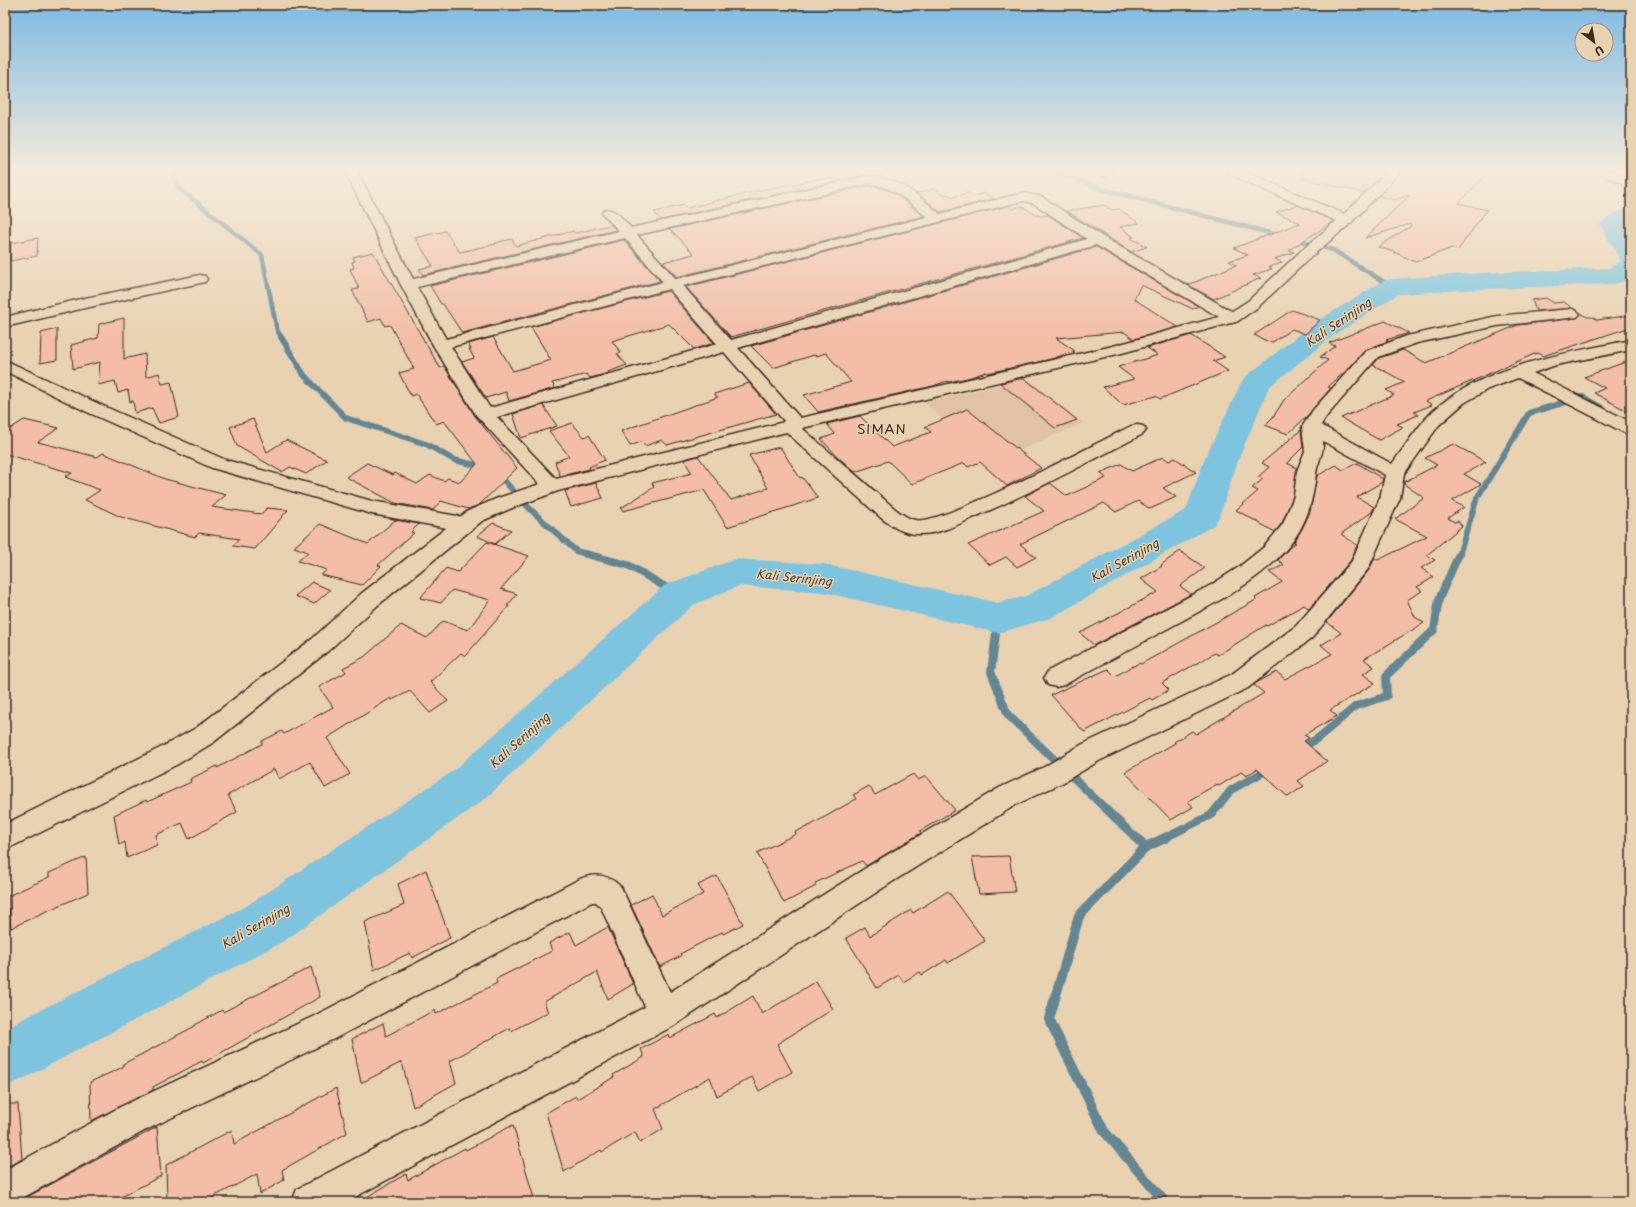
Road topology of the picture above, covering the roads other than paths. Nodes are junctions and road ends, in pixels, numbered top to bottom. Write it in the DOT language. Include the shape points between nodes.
graph roads {
  1 [pos="379,227"];
  2 [pos="622,227"];
  3 [pos="659,227"];
  4 [pos="900,227"];
  5 [pos="1079,227"];
  6 [pos="1337,227"];
  7 [pos="628,234"];
  8 [pos="1098,240"];
  9 [pos="200,279"];
  10 [pos="672,284"];
  11 [pos="408,285"];
  12 [pos="1572,314"];
  13 [pos="1232,318"];
  14 [pos="5,322"];
  15 [pos="441,345"];
  16 [pos="1631,345"];
  17 [pos="727,346"];
  18 [pos="5,366"];
  19 [pos="1519,372"];
  20 [pos="485,415"];
  21 [pos="793,425"];
  22 [pos="1311,426"];
  23 [pos="1631,429"];
  24 [pos="1137,430"];
  25 [pos="1395,473"];
  26 [pos="545,488"];
  27 [pos="463,524"];
  28 [pos="1056,678"];
  29 [pos="5,838"];
  30 [pos="664,1014"];
  31 [pos="5,1189"];
  32 [pos="310,1202"];
  1 -- 11 [label="street"];
  2 -- 7 [label="street"];
  3 -- 7 [label="street"];
  4 -- 10 [label="street"];
  5 -- 8 [label="street"];
  6 -- 13 [label="street" via="1253,304"];
  7 -- 10 [label="street"];
  7 -- 11 [label="street"];
  8 -- 13 [label="street"];
  8 -- 17 [label="street"];
  9 -- 14 [label="street"];
  10 -- 15 [label="street"];
  10 -- 17 [label="street"];
  11 -- 15 [label="street"];
  12 -- 22 [label="street" via="1497,321 1413,339 1372,354"];
  13 -- 21 [label="street" via="1116,350"];
  15 -- 20 [label="street"];
  16 -- 19 [label="street" via="1552,361"];
  17 -- 20 [label="street"];
  17 -- 21 [label="street"];
  18 -- 27 [label="street" via="219,464 372,507"];
  19 -- 23 [label="street"];
  19 -- 25 [label="street" via="1482,385 1444,409"];
  20 -- 26 [label="street"];
  21 -- 24 [label="street" via="836,469 903,524 914,528 936,525 1003,498"];
  21 -- 26 [label="street"];
  22 -- 25 [label="street"];
  22 -- 28 [label="street" via="1314,449 1304,496 1297,516 1271,554 1219,590"];
  25 -- 30 [label="street" via="1390,498 1362,564 1304,632 1240,681 1090,753 1053,775 1008,796 882,873"];
  26 -- 27 [label="street" via="475,516"];
  27 -- 29 [label="street" via="370,599 320,645 205,735 169,756"];
  30 -- 31 [label="street" via="611,897 603,888 590,888 323,1028 134,1118"];
  30 -- 32 [label="street"];
}
